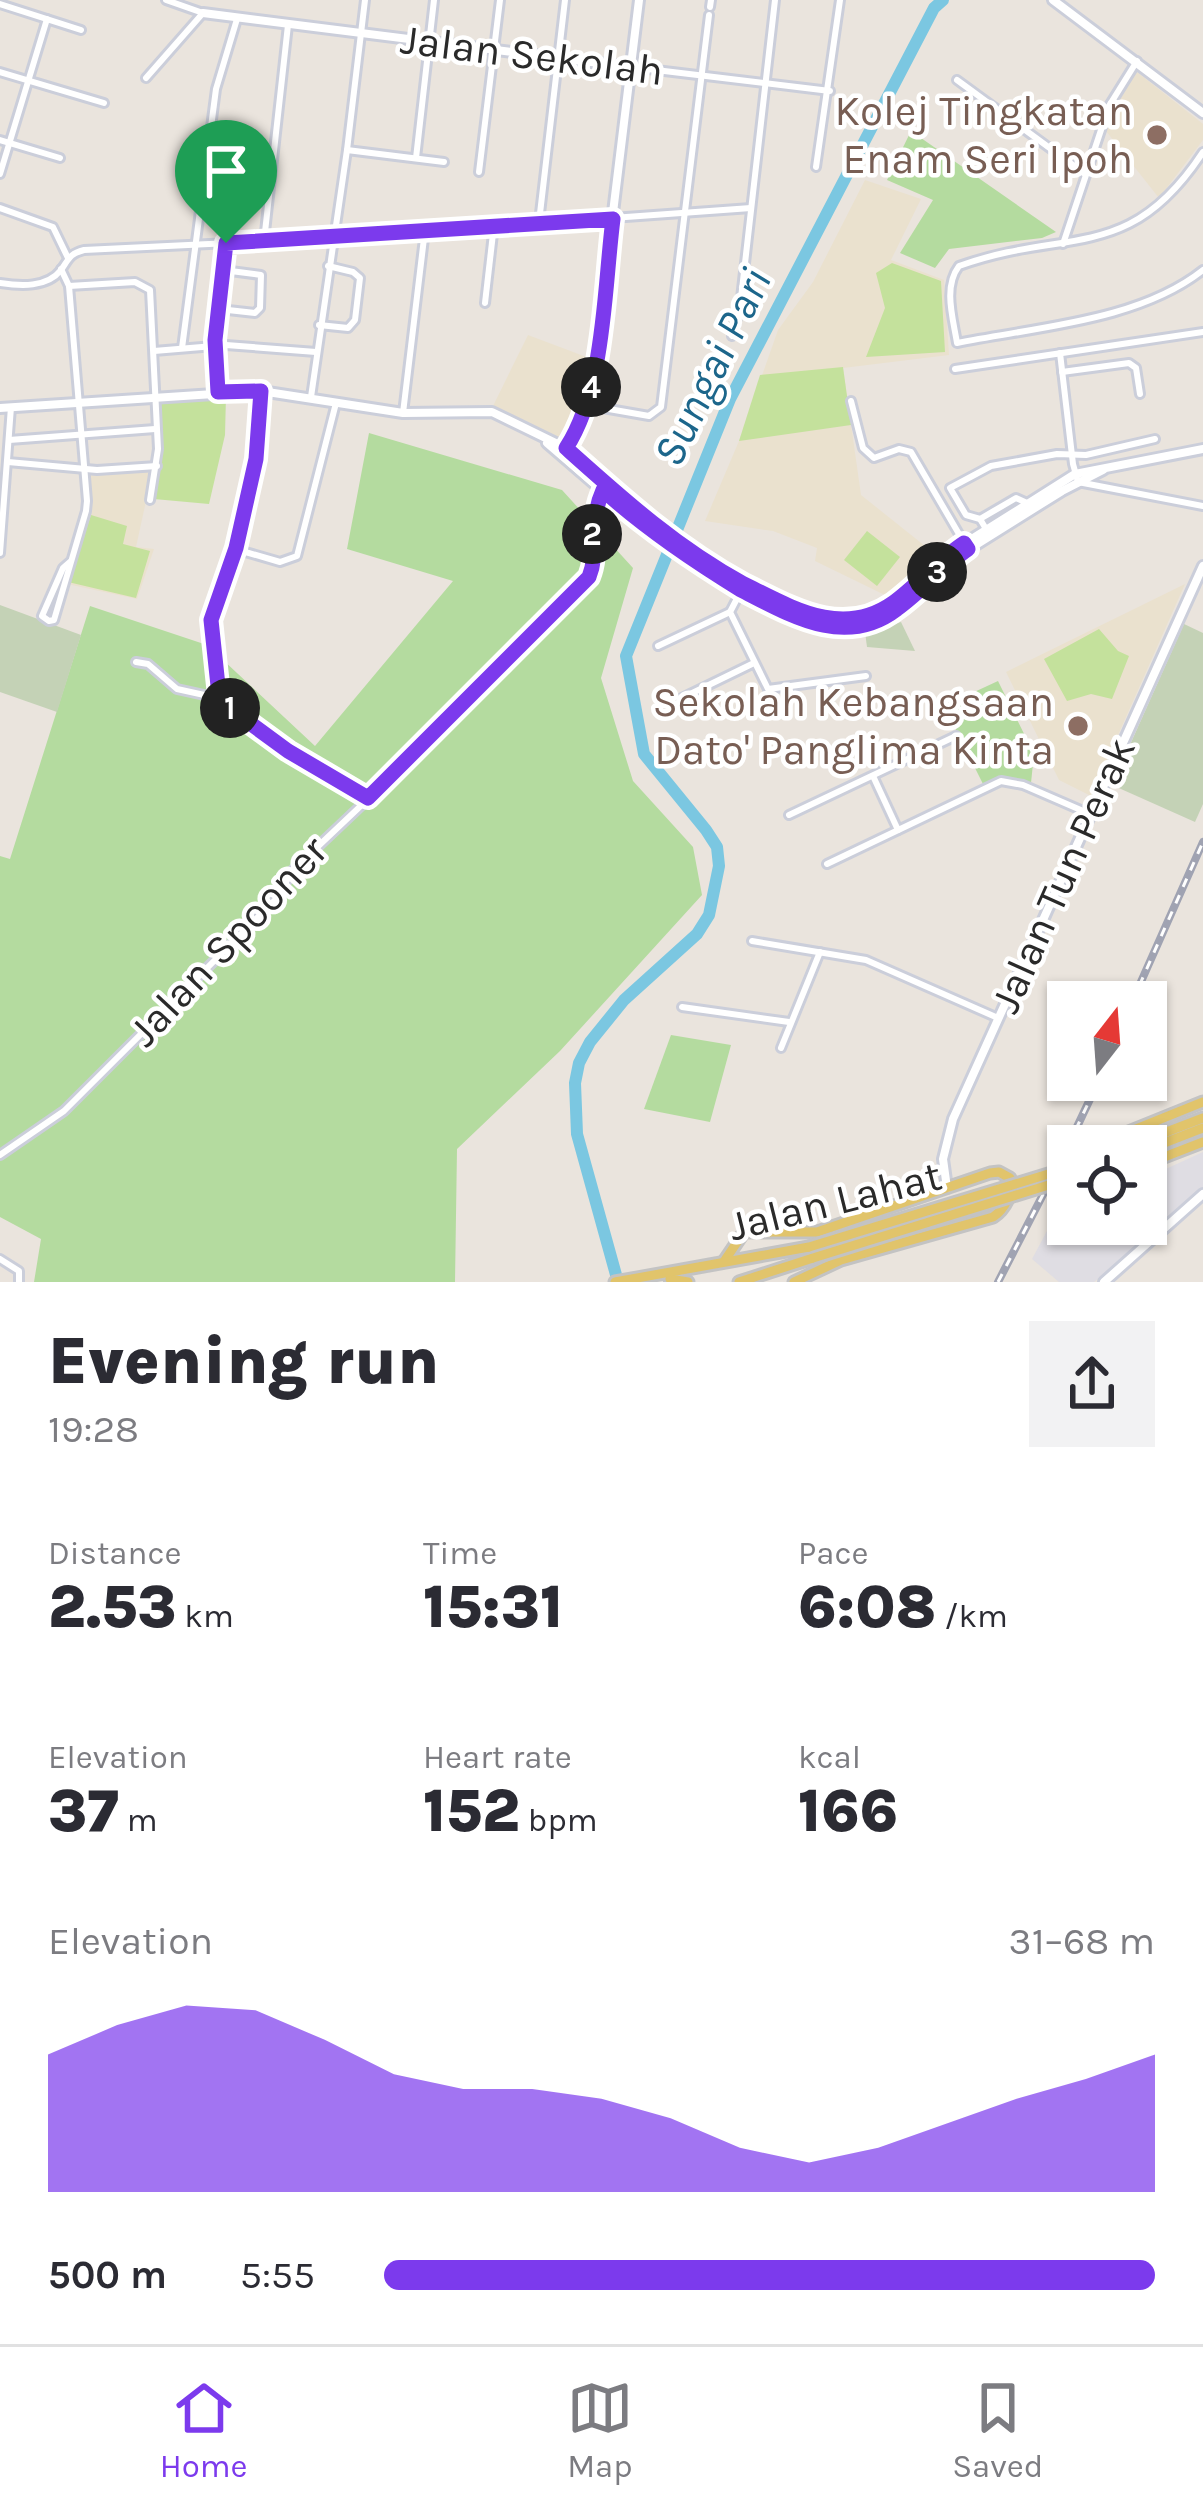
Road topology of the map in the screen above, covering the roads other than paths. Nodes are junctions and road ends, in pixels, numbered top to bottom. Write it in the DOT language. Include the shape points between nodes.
graph roads {
  1 [pos="166,0"];
  2 [pos="214,0"];
  3 [pos="365,0"];
  4 [pos="434,0"];
  5 [pos="500,0"];
  6 [pos="565,0"];
  7 [pos="639,0"];
  8 [pos="775,0"];
  9 [pos="840,0"];
  10 [pos="1053,0"];
  11 [pos="0,4"];
  12 [pos="710,7"];
  13 [pos="203,13"];
  14 [pos="47,19"];
  15 [pos="237,19"];
  16 [pos="288,25"];
  17 [pos="81,30"];
  18 [pos="360,35"];
  19 [pos="429,44"];
  20 [pos="494,51"];
  21 [pos="558,59"];
  22 [pos="1137,61"];
  23 [pos="631,67"];
  24 [pos="0,72"];
  25 [pos="703,75"];
  26 [pos="146,77"];
  27 [pos="957,80"];
  28 [pos="29,81"];
  29 [pos="765,83"];
  30 [pos="830,91"];
  31 [pos="104,103"];
  32 [pos="1203,113"];
  33 [pos="0,140"];
  34 [pos="10,142"];
  35 [pos="347,150"];
  36 [pos="1203,152"];
  37 [pos="60,158"];
  38 [pos="416,158"];
  39 [pos="444,161"];
  40 [pos="816,167"];
  41 [pos="479,172"];
  42 [pos="0,174"];
  43 [pos="1085,174"];
  44 [pos="0,208"];
  45 [pos="751,208"];
  46 [pos="685,212"];
  47 [pos="613,219"];
  48 [pos="539,223"];
  49 [pos="494,225"];
  50 [pos="424,230"];
  51 [pos="333,238"];
  52 [pos="264,242"];
  53 [pos="226,243"];
  54 [pos="1063,244"];
  55 [pos="194,245"];
  56 [pos="68,258"];
  57 [pos="328,266"];
  58 [pos="62,269"];
  59 [pos="1203,270"];
  60 [pos="223,271"];
  61 [pos="0,283"];
  62 [pos="69,286"];
  63 [pos="485,303"];
  64 [pos="219,309"];
  65 [pos="319,325"];
  66 [pos="1203,332"];
  67 [pos="732,336"];
  68 [pos="215,345"];
  69 [pos="182,348"];
  70 [pos="154,351"];
  71 [pos="316,352"];
  72 [pos="1060,353"];
  73 [pos="955,369"];
  74 [pos="1062,372"];
  75 [pos="261,391"];
  76 [pos="218,392"];
  77 [pos="1140,394"];
  78 [pos="156,396"];
  79 [pos="311,397"];
  80 [pos="851,401"];
  81 [pos="79,402"];
  82 [pos="336,403"];
  83 [pos="586,405"];
  84 [pos="5,407"];
  85 [pos="403,413"];
  86 [pos="156,429"];
  87 [pos="81,435"];
  88 [pos="1155,439"];
  89 [pos="9,440"];
  90 [pos="1203,446"];
  91 [pos="564,451"];
  92 [pos="1072,454"];
  93 [pos="8,462"];
  94 [pos="157,466"];
  95 [pos="84,470"];
  96 [pos="1077,478"];
  97 [pos="603,490"];
  98 [pos="150,500"];
  99 [pos="1027,503"];
  100 [pos="1203,506"];
  101 [pos="638,518"];
  102 [pos="980,518"];
  103 [pos="986,529"];
  104 [pos="966,546"];
  105 [pos="236,548"];
  106 [pos="0,553"];
  107 [pos="71,561"];
  108 [pos="1203,566"];
  109 [pos="743,586"];
  110 [pos="730,612"];
  111 [pos="658,646"];
  112 [pos="136,662"];
  113 [pos="755,662"];
  114 [pos="866,676"];
  115 [pos="682,698"];
  116 [pos="220,699"];
  117 [pos="956,736"];
  118 [pos="873,776"];
  119 [pos="368,798"];
  120 [pos="1090,814"];
  121 [pos="789,815"];
  122 [pos="898,830"];
  123 [pos="827,864"];
  124 [pos="752,941"];
  125 [pos="820,952"];
  126 [pos="682,1007"];
  127 [pos="998,1018"];
  128 [pos="789,1022"];
  129 [pos="781,1048"];
  130 [pos="1203,1102"];
  131 [pos="1203,1118"];
  132 [pos="1146,1125"];
  133 [pos="1203,1128"];
  134 [pos="1167,1132"];
  135 [pos="1167,1142"];
  136 [pos="1203,1142"];
  137 [pos="0,1155"];
  138 [pos="1167,1156"];
  139 [pos="1047,1175"];
  140 [pos="1047,1185"];
  141 [pos="947,1190"];
  142 [pos="1203,1194"];
  143 [pos="744,1232"];
  144 [pos="811,1252"];
  145 [pos="0,1259"];
  146 [pos="751,1259"];
  147 [pos="715,1265"];
  148 [pos="755,1278"];
  149 [pos="619,1281"];
  150 [pos="19,1282"];
  151 [pos="641,1282"];
  152 [pos="688,1282"];
  153 [pos="739,1282"];
  154 [pos="794,1282"];
  155 [pos="1103,1282"];
  1 -- 13 [label="street, Jalan Sekolah"];
  2 -- 13 [label="main road"];
  3 -- 18 [label="street"];
  4 -- 19 [label="street"];
  5 -- 20 [label="street"];
  6 -- 21 [label="street"];
  7 -- 23 [label="main road"];
  8 -- 29 [label="street"];
  9 -- 30 [label="street"];
  10 -- 22 [label="main road"];
  11 -- 14 [label="street"];
  12 -- 25 [label="street"];
  13 -- 15 [label="main road, Jalan Sekolah"];
  13 -- 26 [label="street"];
  14 -- 17 [label="street"];
  14 -- 28 [label="street"];
  15 -- 16 [label="main road, Jalan Sekolah"];
  15 -- 55 [label="street" via="216,88"];
  16 -- 18 [label="main road, Jalan Sekolah"];
  16 -- 52 [label="street"];
  18 -- 19 [label="main road, Jalan Sekolah"];
  18 -- 35 [label="street"];
  19 -- 20 [label="main road, Jalan Sekolah"];
  19 -- 38 [label="street"];
  20 -- 21 [label="main road, Jalan Sekolah"];
  20 -- 41 [label="street"];
  21 -- 23 [label="main road, Jalan Sekolah"];
  21 -- 48 [label="street"];
  22 -- 32 [label="main road"];
  22 -- 43 [label="street" via="1112,98"];
  23 -- 25 [label="street, Jalan Sekolah"];
  23 -- 47 [label="main road"];
  24 -- 28 [label="street"];
  25 -- 29 [label="street, Jalan Sekolah"];
  25 -- 46 [label="street"];
  27 -- 43 [label="street"];
  28 -- 31 [label="street"];
  28 -- 34 [label="street"];
  29 -- 30 [label="street, Jalan Sekolah"];
  29 -- 45 [label="street"];
  30 -- 40 [label="street"];
  33 -- 34 [label="street"];
  34 -- 37 [label="street"];
  34 -- 42 [label="street"];
  35 -- 38 [label="street"];
  35 -- 51 [label="street"];
  36 -- 54 [label="street" via="1143,219"];
  38 -- 39 [label="street"];
  43 -- 54 [label="street"];
  44 -- 56 [label="street" via="53,227"];
  45 -- 46 [label="street"];
  45 -- 67 [label="street"];
  46 -- 47 [label="street"];
  46 -- 83 [label="street" via="661,406 649,416"];
  47 -- 48 [label="street"];
  47 -- 83 [label="main road"];
  48 -- 49 [label="street"];
  49 -- 50 [label="street"];
  49 -- 63 [label="street"];
  50 -- 51 [label="street"];
  50 -- 85 [label="street"];
  51 -- 52 [label="street"];
  51 -- 57 [label="street"];
  52 -- 53 [label="street"];
  53 -- 55 [label="street"];
  53 -- 60 [label="street"];
  54 -- 59 [label="street" via="963,264 951,278 957,343 1133,308"];
  55 -- 56 [label="street" via="76,251"];
  55 -- 69 [label="street"];
  56 -- 58 [label="street"];
  57 -- 65 [label="street"];
  57 -- 65 [label="street" via="360,278 355,320 348,328"];
  58 -- 61 [label="street" via="36,284"];
  58 -- 62 [label="street"];
  60 -- 64 [label="street"];
  60 -- 64 [label="street" via="261,275 260,308"];
  62 -- 70 [label="street" via="146,286"];
  62 -- 81 [label="street"];
  64 -- 68 [label="street"];
  65 -- 71 [label="street"];
  66 -- 72 [label="street"];
  68 -- 69 [label="street"];
  68 -- 71 [label="street"];
  68 -- 76 [label="street"];
  69 -- 70 [label="street"];
  70 -- 78 [label="street"];
  71 -- 79 [label="street"];
  72 -- 73 [label="street"];
  72 -- 74 [label="street"];
  74 -- 77 [label="street" via="1129,363"];
  74 -- 92 [label="street"];
  75 -- 76 [label="main road"];
  75 -- 79 [label="main road"];
  75 -- 105 [label="street" via="259,443"];
  76 -- 78 [label="main road"];
  78 -- 81 [label="main road"];
  78 -- 86 [label="street"];
  79 -- 82 [label="main road"];
  80 -- 104 [label="street" via="863,448 874,458 911,452"];
  81 -- 84 [label="main road"];
  81 -- 87 [label="street"];
  82 -- 85 [label="main road"];
  82 -- 105 [label="street" via="297,556 280,562"];
  83 -- 91 [label="main road"];
  84 -- 89 [label="street"];
  85 -- 91 [label="main road" via="492,412"];
  86 -- 87 [label="street"];
  86 -- 94 [label="street"];
  87 -- 89 [label="street"];
  87 -- 95 [label="street"];
  88 -- 92 [label="street"];
  89 -- 93 [label="street"];
  90 -- 96 [label="main road"];
  91 -- 97 [label="main road"];
  91 -- 101 [label="main road"];
  92 -- 96 [label="street"];
  92 -- 102 [label="street" via="991,466 950,488 966,515"];
  93 -- 95 [label="street"];
  93 -- 106 [label="street"];
  94 -- 95 [label="street"];
  94 -- 98 [label="street"];
  95 -- 107 [label="street" via="86,511"];
  96 -- 99 [label="main road"];
  96 -- 100 [label="street"];
  96 -- 104 [label="main road"];
  97 -- 101 [label="main road"];
  97 -- 119 [label="street, Jalan Spooner" via="589,577"];
  99 -- 102 [label="street" via="1016,498"];
  99 -- 103 [label="main road"];
  101 -- 109 [label="main road"];
  102 -- 103 [label="street"];
  103 -- 104 [label="main road"];
  104 -- 109 [label="main road" via="886,607 840,620"];
  105 -- 116 [label="street" via="211,620"];
  107 -- 107 [label="street" via="53,621 45,620 42,612"];
  108 -- 120 [label="main road, Jalan Tun Perak"];
  109 -- 110 [label="street"];
  110 -- 111 [label="street"];
  110 -- 113 [label="street"];
  112 -- 116 [label="street" via="177,689"];
  113 -- 114 [label="street" via="768,689"];
  113 -- 115 [label="street"];
  116 -- 119 [label="street"];
  117 -- 118 [label="street"];
  118 -- 121 [label="street"];
  118 -- 122 [label="street"];
  119 -- 137 [label="street, Jalan Spooner" via="64,1111"];
  120 -- 122 [label="street" via="1001,782"];
  120 -- 127 [label="main road, Jalan Tun Perak"];
  122 -- 123 [label="street"];
  124 -- 125 [label="street"];
  125 -- 127 [label="street" via="874,963"];
  125 -- 128 [label="street"];
  126 -- 128 [label="street"];
  127 -- 141 [label="main road, Jalan Tun Perak" via="949,1131"];
  128 -- 129 [label="street"];
  130 -- 132 [label="main road"];
  131 -- 134 [label="main road"];
  133 -- 135 [label="main road"];
  136 -- 138 [label="main road"];
  139 -- 144 [label="main road, Jalan Lahat, bridge"];
  140 -- 144 [label="main road, Jalan Lahat, bridge"];
  141 -- 143 [label="main road" via="818,1232"];
  141 -- 154 [label="main road" via="995,1172 1012,1185 994,1217 841,1260"];
  142 -- 155 [label="main road"];
  143 -- 146 [label="main road" via="740,1250"];
  143 -- 147 [label="main road" via="732,1255"];
  144 -- 146 [label="main road, Jalan Lahat"];
  144 -- 148 [label="main road"];
  145 -- 150 [label="street" via="19,1271"];
  146 -- 147 [label="main road, Jalan Lahat"];
  147 -- 149 [label="main road, Jalan Lahat"];
  148 -- 153 [label="main road"];
  151 -- 152 [label="main road"];
}
